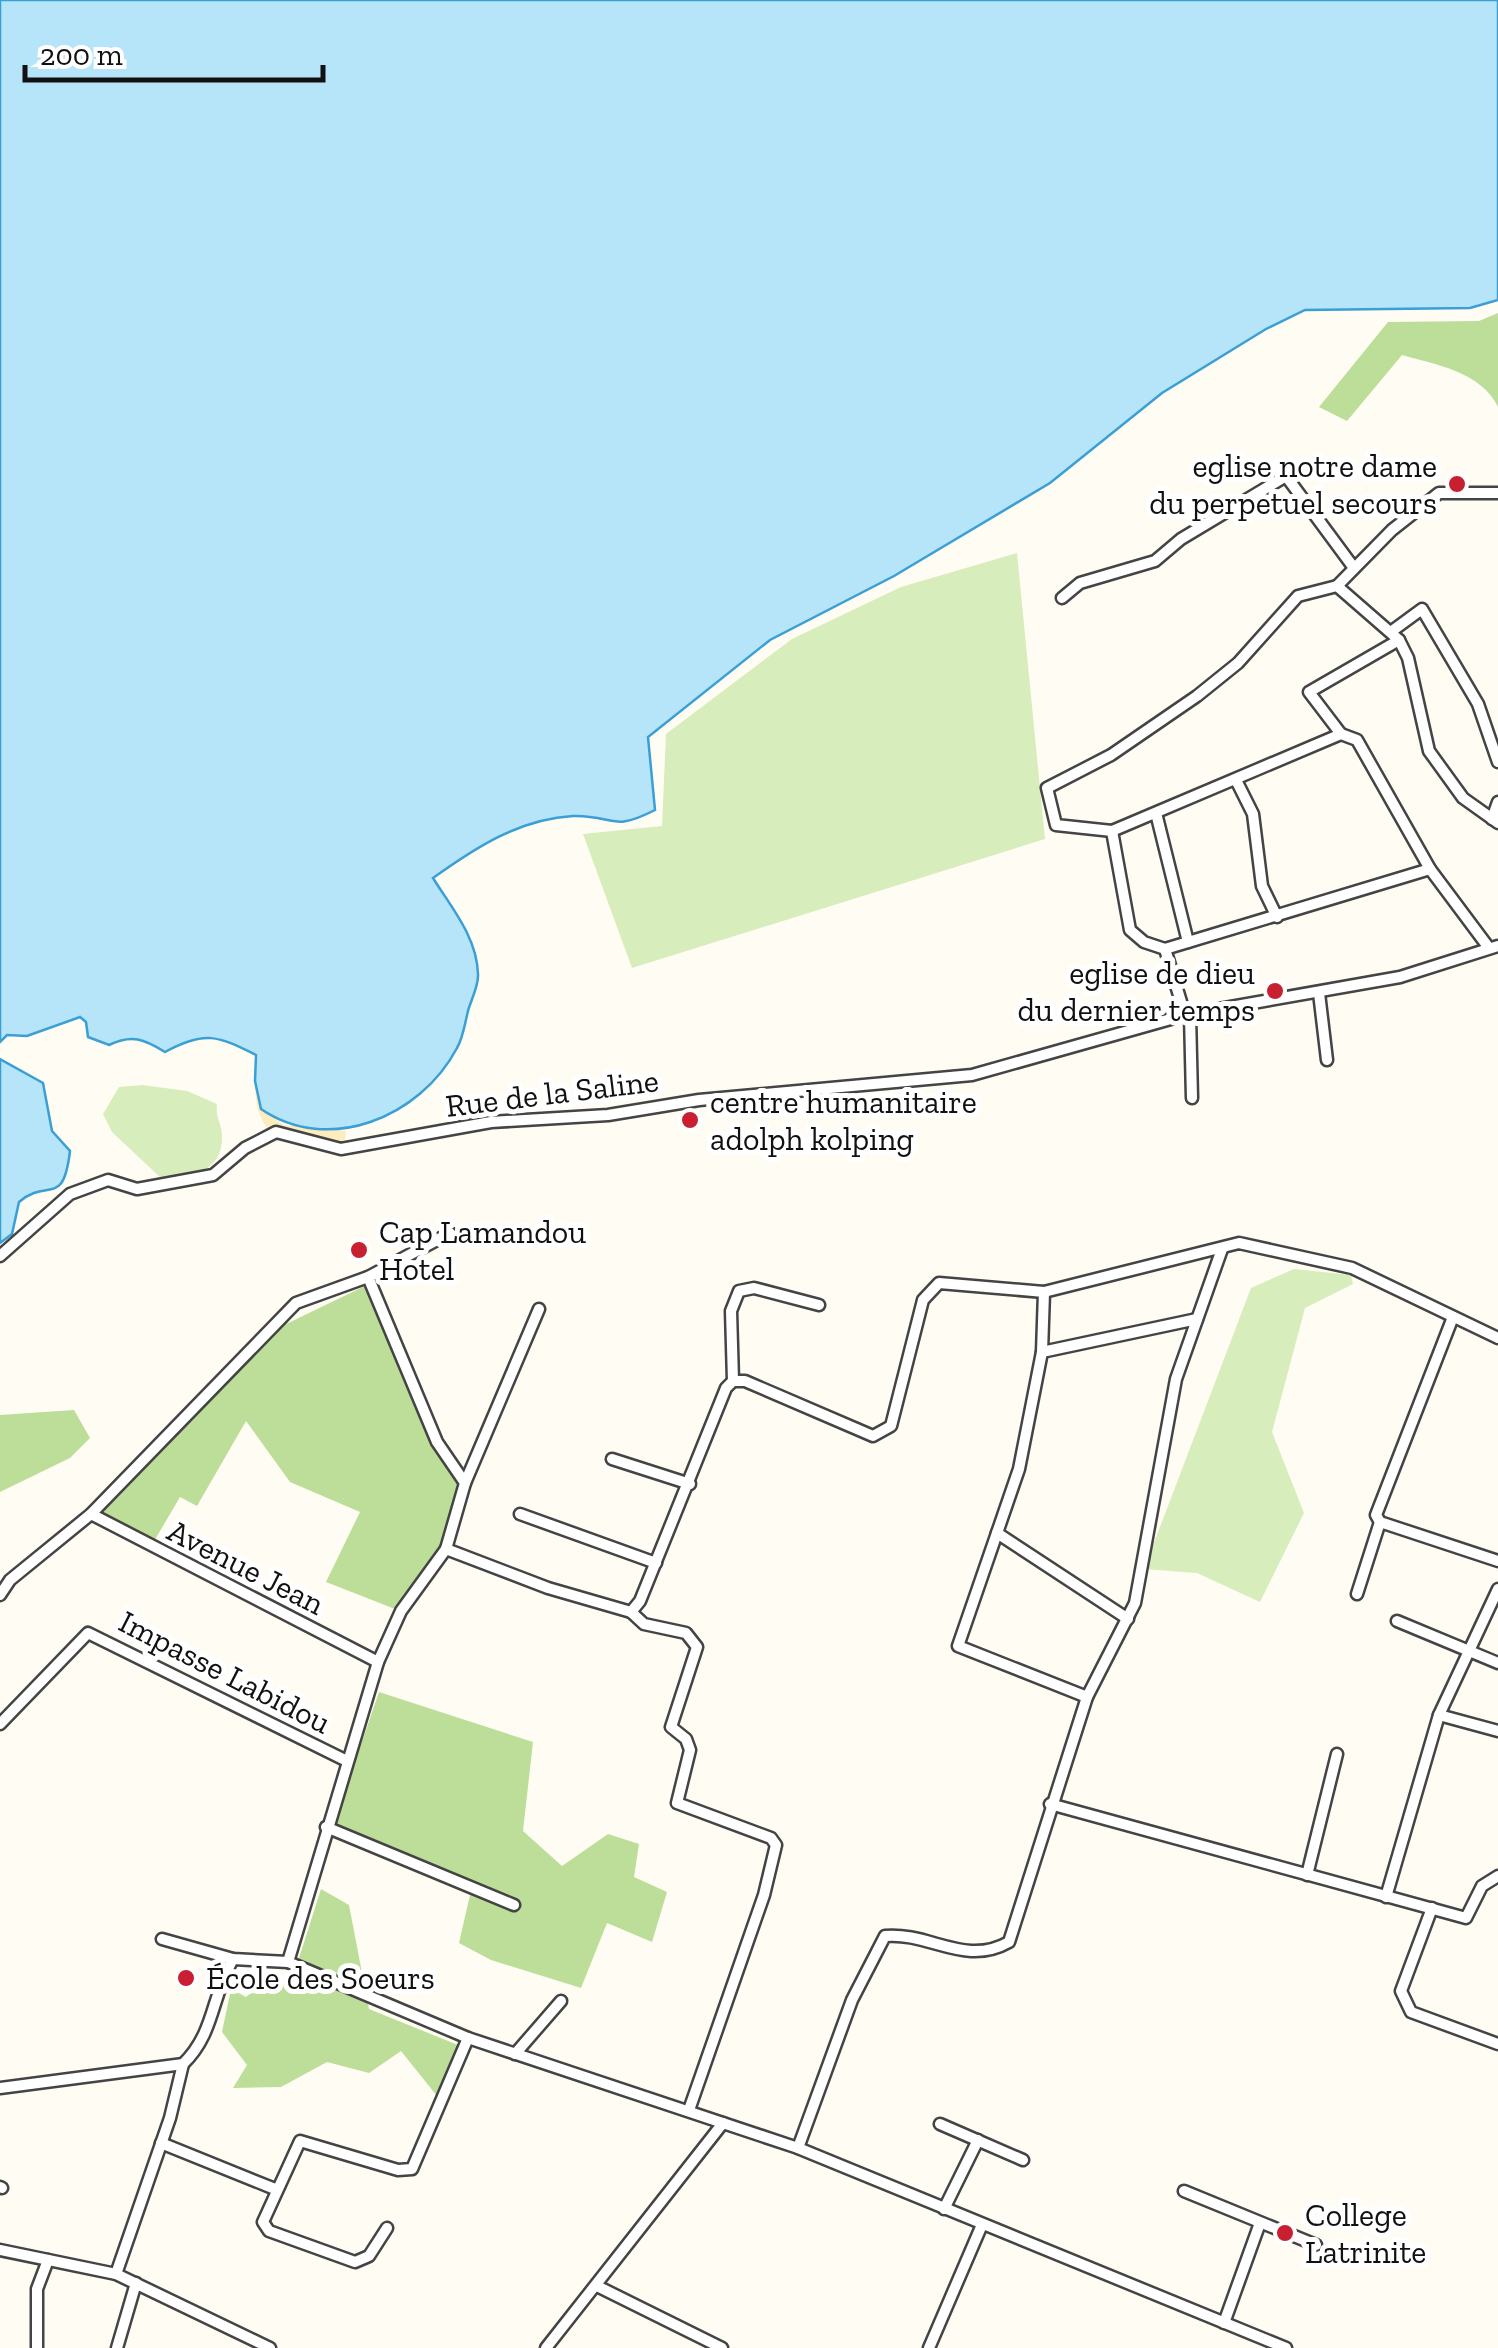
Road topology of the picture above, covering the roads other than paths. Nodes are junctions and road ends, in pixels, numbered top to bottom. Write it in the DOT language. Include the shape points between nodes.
graph roads {
  1 [pos="1498,493"];
  2 [pos="1354,568"];
  3 [pos="1337,586"];
  4 [pos="1062,598"];
  5 [pos="1395,636"];
  6 [pos="1341,734"];
  7 [pos="1498,762"];
  8 [pos="1236,780"];
  9 [pos="1498,802"];
  10 [pos="1156,813"];
  11 [pos="1495,821"];
  12 [pos="1112,832"];
  13 [pos="1430,869"];
  14 [pos="1277,917"];
  15 [pos="1188,942"];
  16 [pos="1494,947"];
  17 [pos="1166,949"];
  18 [pos="1318,993"];
  19 [pos="1188,1015"];
  20 [pos="1327,1060"];
  21 [pos="1192,1098"];
  22 [pos="450,1234"];
  23 [pos="1222,1248"];
  24 [pos="0,1256"];
  25 [pos="368,1277"];
  26 [pos="1044,1292"];
  27 [pos="818,1306"];
  28 [pos="539,1309"];
  29 [pos="1453,1317"];
  30 [pos="1197,1319"];
  31 [pos="1498,1338"];
  32 [pos="1042,1352"];
  33 [pos="733,1381"];
  34 [pos="612,1459"];
  35 [pos="464,1483"];
  36 [pos="690,1484"];
  37 [pos="91,1514"];
  38 [pos="520,1514"];
  39 [pos="1380,1522"];
  40 [pos="996,1533"];
  41 [pos="446,1549"];
  42 [pos="1498,1561"];
  43 [pos="656,1563"];
  44 [pos="1498,1589"];
  45 [pos="1358,1594"];
  46 [pos="0,1595"];
  47 [pos="631,1612"];
  48 [pos="1128,1618"];
  49 [pos="1397,1621"];
  50 [pos="1472,1652"];
  51 [pos="378,1662"];
  52 [pos="1498,1664"];
  53 [pos="1086,1697"];
  54 [pos="1439,1715"];
  55 [pos="0,1724"];
  56 [pos="1498,1732"];
  57 [pos="1337,1754"];
  58 [pos="346,1760"];
  59 [pos="1050,1804"];
  60 [pos="326,1827"];
  61 [pos="1307,1875"];
  62 [pos="1498,1876"];
  63 [pos="1386,1897"];
  64 [pos="514,1906"];
  65 [pos="1432,1908"];
  66 [pos="162,1939"];
  67 [pos="233,1959"];
  68 [pos="288,1962"];
  69 [pos="561,2001"];
  70 [pos="468,2038"];
  71 [pos="1498,2044"];
  72 [pos="515,2054"];
  73 [pos="183,2064"];
  74 [pos="0,2088"];
  75 [pos="689,2110"];
  76 [pos="724,2123"];
  77 [pos="940,2124"];
  78 [pos="978,2140"];
  79 [pos="161,2143"];
  80 [pos="798,2148"];
  81 [pos="1024,2160"];
  82 [pos="275,2189"];
  83 [pos="1184,2191"];
  84 [pos="944,2209"];
  85 [pos="1260,2224"];
  86 [pos="981,2226"];
  87 [pos="386,2228"];
  88 [pos="1316,2245"];
  89 [pos="0,2250"];
  90 [pos="48,2260"];
  91 [pos="116,2274"];
  92 [pos="136,2283"];
  93 [pos="596,2286"];
  94 [pos="1224,2323"];
  95 [pos="37,2348"];
  96 [pos="117,2348"];
  97 [pos="270,2348"];
  98 [pos="546,2348"];
  99 [pos="722,2348"];
  100 [pos="929,2348"];
  101 [pos="1286,2348"];
  1 -- 2 [label="street" via="1439,492"];
  2 -- 3 [label="street"];
  2 -- 4 [label="street" via="1286,476 1155,561 1080,583"];
  3 -- 5 [label="street"];
  3 -- 12 [label="street" via="1298,596 1238,663 1197,696 1111,755 1047,788 1056,825"];
  5 -- 6 [label="street" via="1309,692"];
  5 -- 7 [label="street" via="1422,609 1472,690"];
  5 -- 11 [label="street" via="1408,658 1429,752 1462,798"];
  6 -- 8 [label="street"];
  6 -- 13 [label="street" via="1356,740"];
  8 -- 10 [label="street"];
  8 -- 14 [label="street" via="1253,814 1262,886"];
  9 -- 11 [label="street"];
  10 -- 12 [label="street"];
  10 -- 15 [label="street"];
  12 -- 17 [label="street" via="1130,930"];
  13 -- 14 [label="street"];
  13 -- 16 [label="street"];
  14 -- 15 [label="street"];
  15 -- 17 [label="street"];
  16 -- 18 [label="street, Rue de la Saline" via="1400,977"];
  17 -- 19 [label="street"];
  18 -- 19 [label="street, Rue de la Saline"];
  18 -- 20 [label="street"];
  19 -- 21 [label="street"];
  19 -- 24 [label="street, Rue de la Saline" via="972,1075 491,1122 341,1149 276,1132 214,1175 137,1189 108,1180 70,1194"];
  22 -- 25 [label="street"];
  23 -- 26 [label="street"];
  23 -- 29 [label="street" via="1240,1244 1335,1262"];
  23 -- 30 [label="street"];
  25 -- 35 [label="street" via="436,1442"];
  25 -- 37 [label="street" via="296,1303"];
  26 -- 32 [label="street"];
  26 -- 33 [label="street" via="939,1282 930,1288 891,1426 873,1436"];
  27 -- 33 [label="street" via="754,1288 739,1292 731,1311"];
  28 -- 35 [label="street"];
  29 -- 31 [label="street"];
  29 -- 39 [label="street" via="1376,1515"];
  30 -- 32 [label="street"];
  30 -- 48 [label="street" via="1160,1444"];
  32 -- 40 [label="street" via="1019,1469"];
  33 -- 36 [label="street"];
  34 -- 36 [label="street"];
  35 -- 41 [label="street"];
  36 -- 43 [label="street"];
  37 -- 46 [label="street"];
  37 -- 51 [label="street, Avenue Jean"];
  38 -- 43 [label="street"];
  39 -- 42 [label="street"];
  39 -- 45 [label="street"];
  40 -- 48 [label="street"];
  40 -- 53 [label="street" via="958,1646"];
  41 -- 47 [label="street"];
  41 -- 51 [label="street" via="401,1611"];
  43 -- 47 [label="street"];
  44 -- 50 [label="street"];
  47 -- 75 [label="street" via="644,1624 686,1633 697,1647 671,1727 689,1743 677,1803 776,1845"];
  48 -- 53 [label="street"];
  49 -- 50 [label="street"];
  50 -- 52 [label="street"];
  50 -- 54 [label="street"];
  51 -- 58 [label="street"];
  53 -- 59 [label="street"];
  54 -- 56 [label="street"];
  54 -- 63 [label="street"];
  55 -- 58 [label="street, Impasse Labidou" via="88,1633"];
  57 -- 61 [label="street"];
  58 -- 60 [label="street"];
  59 -- 61 [label="street"];
  59 -- 80 [label="street" via="1008,1942 990,1953 964,1953 904,1934 885,1936 852,2000"];
  60 -- 64 [label="street"];
  60 -- 68 [label="street"];
  61 -- 63 [label="street"];
  62 -- 65 [label="street" via="1482,1886 1466,1918"];
  63 -- 65 [label="street"];
  65 -- 71 [label="street" via="1401,1992 1411,2012"];
  66 -- 67 [label="street"];
  67 -- 68 [label="street"];
  67 -- 73 [label="street" via="204,2043"];
  68 -- 70 [label="street"];
  69 -- 72 [label="street"];
  70 -- 72 [label="street"];
  70 -- 82 [label="street" via="412,2169 300,2141"];
  72 -- 75 [label="street"];
  73 -- 74 [label="street"];
  73 -- 79 [label="street"];
  75 -- 76 [label="street"];
  76 -- 80 [label="street"];
  76 -- 93 [label="street"];
  77 -- 78 [label="street"];
  78 -- 81 [label="street"];
  78 -- 84 [label="street"];
  79 -- 82 [label="street"];
  79 -- 91 [label="street"];
  80 -- 84 [label="street"];
  82 -- 87 [label="street" via="265,2227 344,2260 362,2262"];
  83 -- 85 [label="street"];
  84 -- 86 [label="street"];
  85 -- 88 [label="street"];
  85 -- 94 [label="street"];
  86 -- 94 [label="street"];
  86 -- 100 [label="street"];
  89 -- 90 [label="street"];
  90 -- 91 [label="street"];
  90 -- 95 [label="street" via="38,2290"];
  91 -- 92 [label="street"];
  92 -- 96 [label="street"];
  92 -- 97 [label="street"];
  93 -- 98 [label="street"];
  93 -- 99 [label="street"];
  94 -- 101 [label="street"];
}
